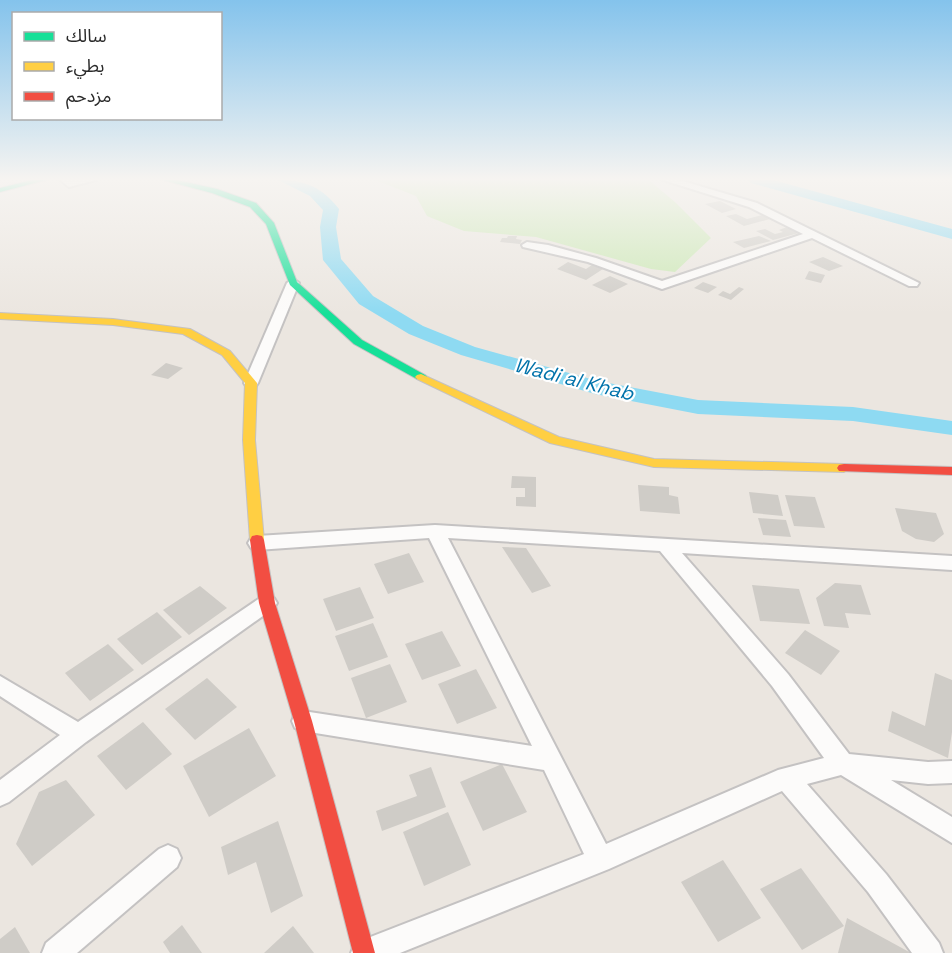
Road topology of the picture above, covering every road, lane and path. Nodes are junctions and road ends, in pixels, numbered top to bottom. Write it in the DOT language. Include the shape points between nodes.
graph roads {
  1 [pos="270,224"];
  2 [pos="793,224"];
  3 [pos="813,234"];
  4 [pos="527,245"];
  5 [pos="292,283"];
  6 [pos="913,283"];
  7 [pos="0,316"];
  8 [pos="251,383"];
  9 [pos="952,471"];
  10 [pos="435,531"];
  11 [pos="257,543"];
  12 [pos="665,545"];
  13 [pos="952,563"];
  14 [pos="267,603"];
  15 [pos="0,685"];
  16 [pos="303,721"];
  17 [pos="78,735"];
  18 [pos="551,760"];
  19 [pos="843,764"];
  20 [pos="952,772"];
  21 [pos="786,778"];
  22 [pos="0,794"];
  23 [pos="952,831"];
  24 [pos="168,858"];
  25 [pos="600,860"];
  26 [pos="56,953"];
  27 [pos="364,953"];
  28 [pos="929,953"];
  1 -- 5 [label="street"];
  2 -- 3 [label="street"];
  3 -- 4 [label="street" via="662,285 551,248"];
  3 -- 6 [label="street"];
  5 -- 8 [label="street"];
  5 -- 9 [label="street" via="358,342 430,382 555,440 654,463"];
  7 -- 8 [label="street" via="113,322 186,331 226,353"];
  8 -- 11 [label="street" via="249,440"];
  10 -- 11 [label="street"];
  10 -- 12 [label="street"];
  10 -- 18 [label="street"];
  11 -- 14 [label="street"];
  12 -- 13 [label="street"];
  12 -- 19 [label="street" via="780,680"];
  14 -- 16 [label="street"];
  14 -- 17 [label="street"];
  15 -- 17 [label="street"];
  16 -- 18 [label="street"];
  16 -- 27 [label="street"];
  17 -- 22 [label="street"];
  18 -- 25 [label="street"];
  19 -- 20 [label="street"];
  19 -- 21 [label="street"];
  19 -- 23 [label="street"];
  21 -- 25 [label="street"];
  21 -- 28 [label="street" via="877,883"];
  24 -- 26 [label="street"];
  25 -- 27 [label="street"];
}
